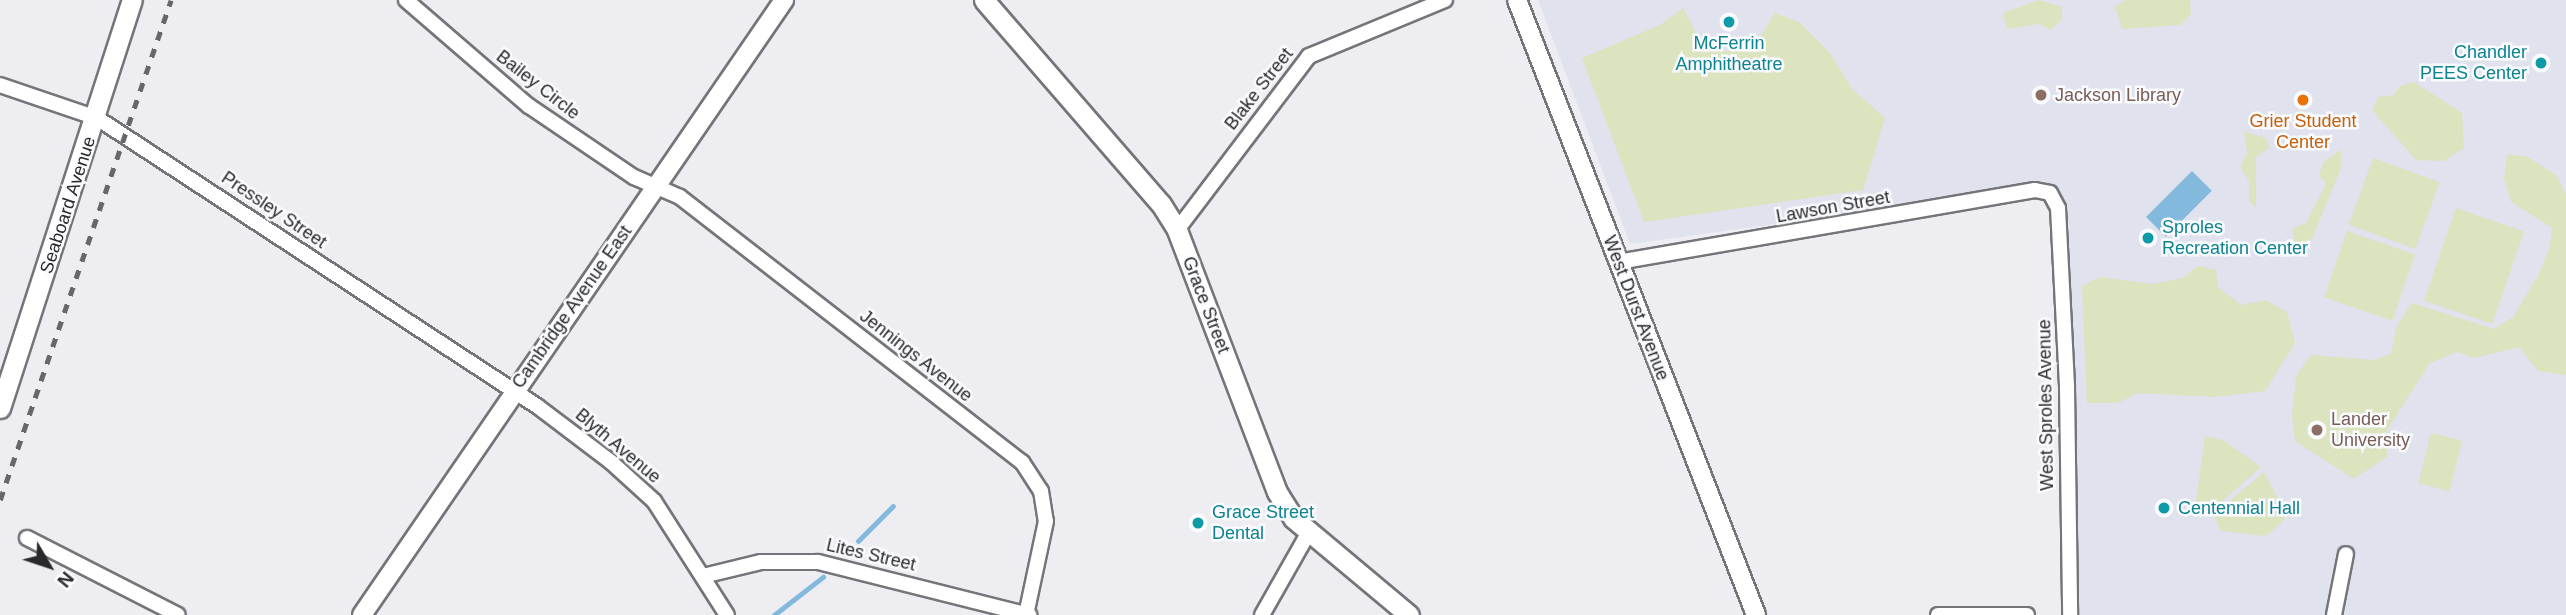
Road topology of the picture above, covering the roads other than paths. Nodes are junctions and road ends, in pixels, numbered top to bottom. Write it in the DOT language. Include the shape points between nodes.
graph roads {
  1 [pos="132,0"];
  2 [pos="406,0"];
  3 [pos="784,0"];
  4 [pos="984,0"];
  5 [pos="1445,0"];
  6 [pos="1517,0"];
  7 [pos="0,85"];
  8 [pos="97,118"];
  9 [pos="656,186"];
  10 [pos="2053,195"];
  11 [pos="1177,230"];
  12 [pos="1618,262"];
  13 [pos="514,392"];
  14 [pos="0,408"];
  15 [pos="1309,532"];
  16 [pos="27,538"];
  17 [pos="2346,554"];
  18 [pos="703,576"];
  19 [pos="177,615"];
  20 [pos="362,615"];
  21 [pos="727,615"];
  22 [pos="1027,615"];
  23 [pos="1262,615"];
  24 [pos="1409,615"];
  25 [pos="1756,615"];
  26 [pos="1938,615"];
  27 [pos="2027,615"];
  28 [pos="2070,615"];
  29 [pos="2334,615"];
  1 -- 8 [label="main road, Seaboard Avenue"];
  2 -- 9 [label="street, Bailey Circle" via="529,106 634,177"];
  3 -- 9 [label="street, Cambridge Avenue East"];
  4 -- 11 [label="main road, Grace Street" via="1161,204"];
  5 -- 11 [label="street, Blake Street" via="1308,56"];
  6 -- 12 [label="street, West Durst Avenue"];
  7 -- 8 [label="street, Pressley Street"];
  8 -- 13 [label="street, Pressley Street"];
  8 -- 14 [label="main road, Seaboard Avenue"];
  9 -- 13 [label="street, Cambridge Avenue East"];
  9 -- 22 [label="street, Jennings Avenue" via="680,197 1027,467 1041,491 1046,521"];
  10 -- 12 [label="street, Lawson Street" via="2035,190"];
  10 -- 28 [label="street, West Sproles Avenue" via="2058,208 2067,388"];
  11 -- 15 [label="main road, Grace Street" via="1276,492"];
  12 -- 25 [label="street, West Durst Avenue"];
  13 -- 18 [label="street, Blyth Avenue" via="637,484 669,520"];
  13 -- 20 [label="street, Cambridge Avenue East"];
  15 -- 23 [label="street"];
  15 -- 24 [label="main road, Grace Street"];
  16 -- 19 [label="street"];
  17 -- 29 [label="street"];
  18 -- 21 [label="street, Blyth Avenue"];
  18 -- 22 [label="street, Lites Street" via="761,562 818,562"];
  26 -- 27 [label="street"];
}
